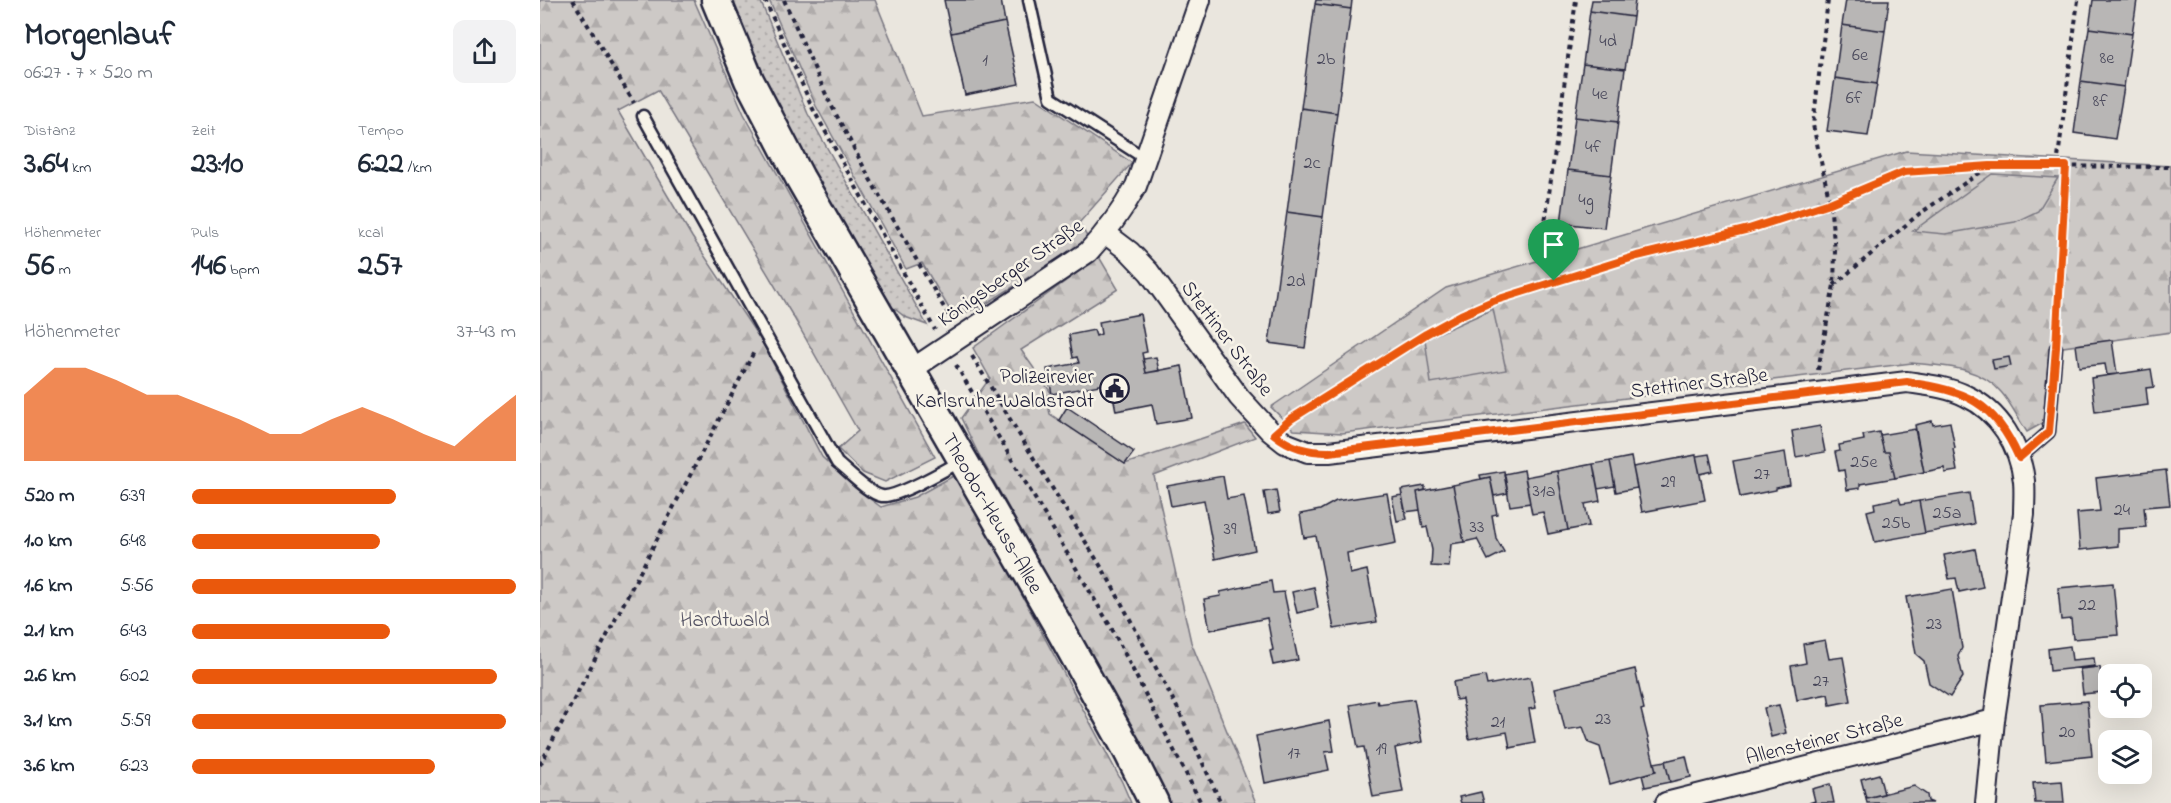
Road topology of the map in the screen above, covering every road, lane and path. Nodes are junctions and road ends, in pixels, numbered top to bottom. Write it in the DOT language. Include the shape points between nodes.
graph roads {
  1 [pos="573,0"];
  2 [pos="716,0"];
  3 [pos="765,0"];
  4 [pos="784,0"];
  5 [pos="1029,0"];
  6 [pos="1200,0"];
  7 [pos="1576,0"];
  8 [pos="1828,0"];
  9 [pos="2078,0"];
  10 [pos="643,116"];
  11 [pos="1146,159"];
  12 [pos="1990,166"];
  13 [pos="2057,166"];
  14 [pos="2066,166"];
  15 [pos="2171,167"];
  16 [pos="1830,203"];
  17 [pos="1105,233"];
  18 [pos="1554,281"];
  19 [pos="1834,285"];
  20 [pos="927,315"];
  21 [pos="764,332"];
  22 [pos="961,336"];
  23 [pos="2056,348"];
  24 [pos="911,370"];
  25 [pos="964,379"];
  26 [pos="1817,392"];
  27 [pos="1274,434"];
  28 [pos="2019,458"];
  29 [pos="963,460"];
  30 [pos="1994,720"];
  31 [pos="540,765"];
  32 [pos="1154,803"];
  33 [pos="1201,803"];
  34 [pos="1221,803"];
  35 [pos="1666,803"];
  36 [pos="1986,803"];
  1 -- 10 [label="path"];
  2 -- 24 [label="main road, Theodor-Heuss-Allee" via="774,129"];
  3 -- 20 [label="path" via="813,109"];
  4 -- 22 [label="path" via="828,99"];
  5 -- 11 [label="lane" via="1050,98"];
  6 -- 11 [label="street, Königsberger Straße"];
  7 -- 18 [label="path" via="1543,237"];
  8 -- 16 [label="path" via="1813,125"];
  9 -- 13 [label="path"];
  10 -- 21 [label="lane"];
  11 -- 17 [label="street, Königsberger Straße" via="1126,204"];
  12 -- 13 [label="path"];
  12 -- 16 [label="path" via="1904,172"];
  12 -- 19 [label="path" via="1919,214"];
  13 -- 14 [label="path"];
  14 -- 15 [label="path"];
  14 -- 23 [label="path"];
  16 -- 18 [label="path"];
  16 -- 19 [label="path"];
  17 -- 22 [label="street, Königsberger Straße" via="1088,252"];
  17 -- 27 [label="street, Stettiner Straße" via="1149,272 1239,397"];
  18 -- 27 [label="path" via="1493,301 1426,334 1291,419"];
  19 -- 26 [label="path"];
  21 -- 29 [label="lane" via="837,463 874,493 896,494"];
  21 -- 31 [label="path"];
  22 -- 24 [label="street, Königsberger Straße"];
  22 -- 34 [label="path" via="1108,578 1179,711"];
  23 -- 28 [label="lane" via="2049,432"];
  24 -- 29 [label="main road, Theodor-Heuss-Allee"];
  25 -- 33 [label="path" via="1112,629"];
  26 -- 27 [label="street, Stettiner Straße" via="1329,452 1308,452"];
  26 -- 28 [label="street, Stettiner Straße" via="1907,382 1967,396 1994,415"];
  28 -- 30 [label="street, Stettiner Straße" via="2024,514"];
  29 -- 32 [label="main road, Theodor-Heuss-Allee"];
  30 -- 35 [label="street, Allensteiner Straße"];
  30 -- 36 [label="street, Stettiner Straße"];
}
